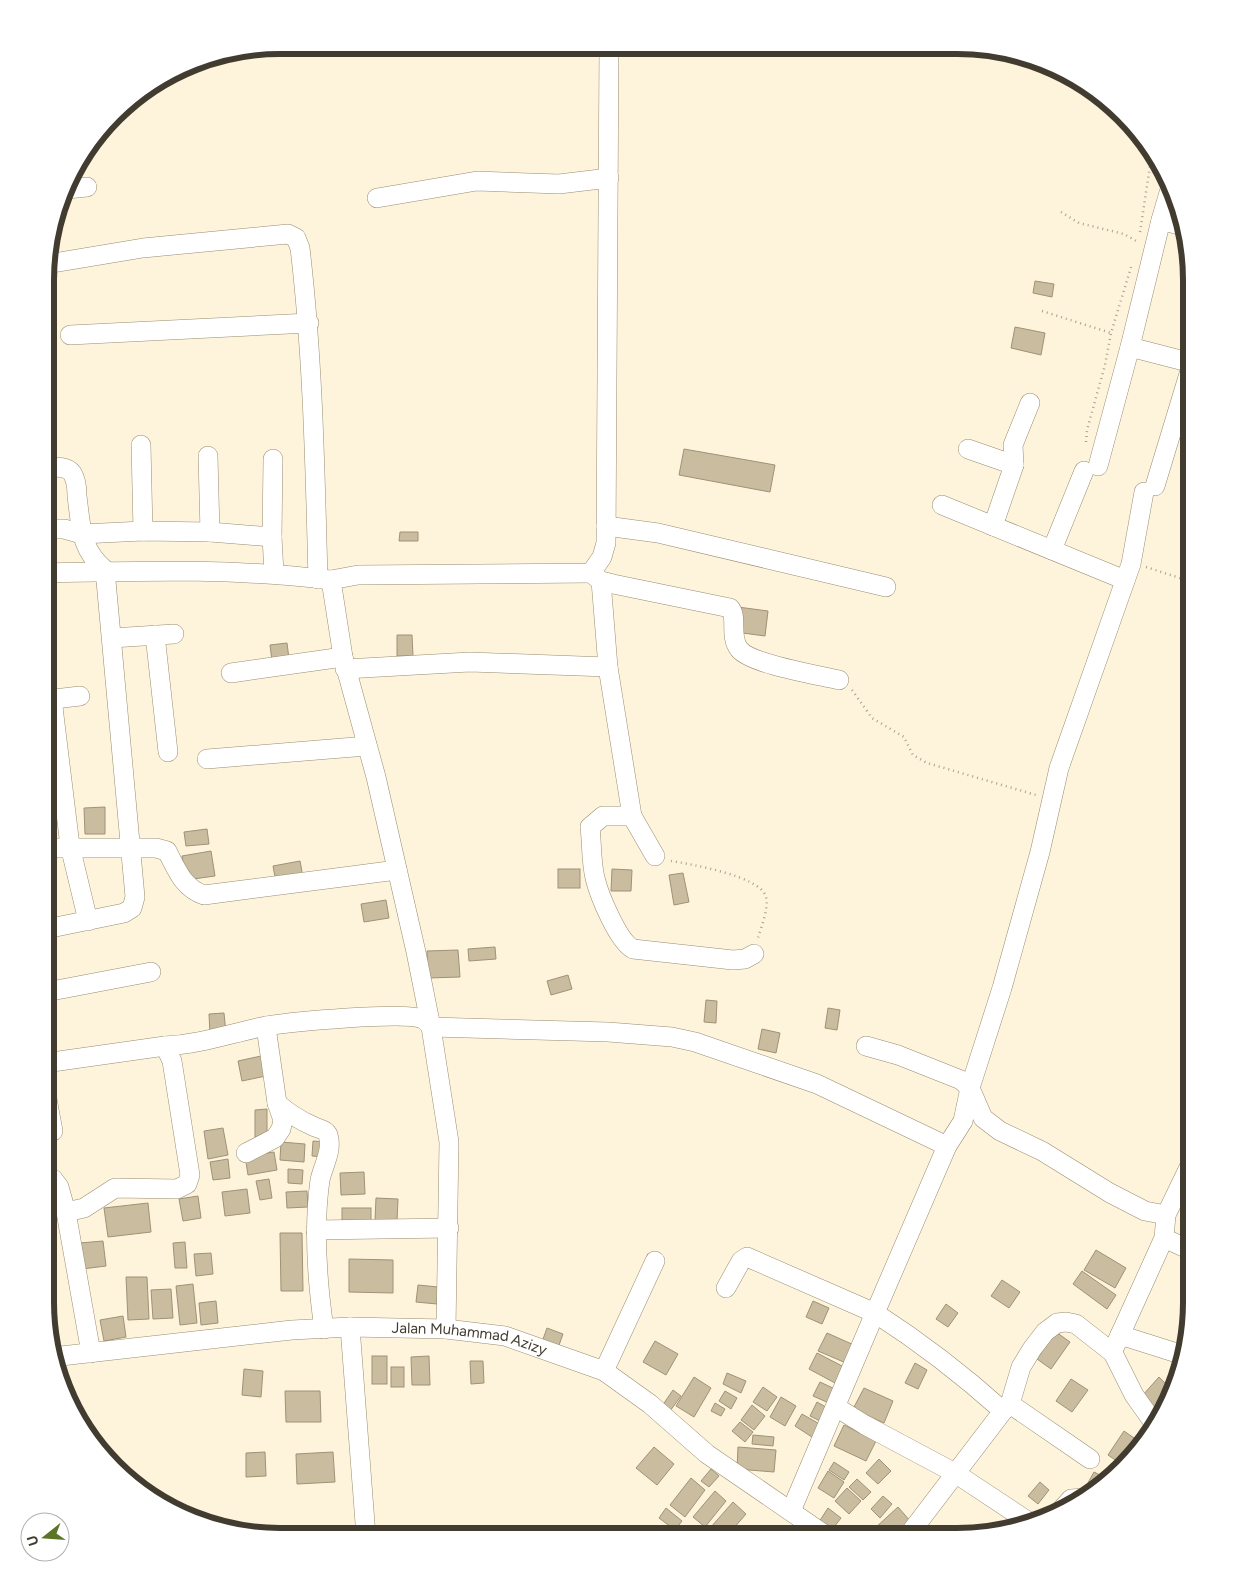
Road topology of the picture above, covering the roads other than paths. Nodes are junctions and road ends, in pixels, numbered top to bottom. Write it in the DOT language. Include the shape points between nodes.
graph roads {
  1 [pos="609,54"];
  2 [pos="609,178"];
  3 [pos="87,187"];
  4 [pos="73,188"];
  5 [pos="1167,197"];
  6 [pos="377,198"];
  7 [pos="1162,220"];
  8 [pos="1177,224"];
  9 [pos="54,263"];
  10 [pos="309,323"];
  11 [pos="70,336"];
  12 [pos="1130,347"];
  13 [pos="1183,361"];
  14 [pos="1030,403"];
  15 [pos="1183,429"];
  16 [pos="141,445"];
  17 [pos="968,449"];
  18 [pos="208,456"];
  19 [pos="273,459"];
  20 [pos="1014,465"];
  21 [pos="54,468"];
  22 [pos="942,505"];
  23 [pos="606,526"];
  24 [pos="993,526"];
  25 [pos="54,529"];
  26 [pos="143,531"];
  27 [pos="210,532"];
  28 [pos="82,534"];
  29 [pos="272,537"];
  30 [pos="1052,550"];
  31 [pos="105,570"];
  32 [pos="1128,572"];
  33 [pos="54,573"];
  34 [pos="274,573"];
  35 [pos="596,577"];
  36 [pos="325,580"];
  37 [pos="886,587"];
  38 [pos="174,634"];
  39 [pos="155,635"];
  40 [pos="112,638"];
  41 [pos="344,663"];
  42 [pos="608,667"];
  43 [pos="231,673"];
  44 [pos="839,680"];
  45 [pos="80,696"];
  46 [pos="54,699"];
  47 [pos="54,734"];
  48 [pos="367,746"];
  49 [pos="168,752"];
  50 [pos="207,759"];
  51 [pos="632,816"];
  52 [pos="70,846"];
  53 [pos="54,847"];
  54 [pos="131,847"];
  55 [pos="655,856"];
  56 [pos="397,870"];
  57 [pos="88,921"];
  58 [pos="54,927"];
  59 [pos="754,954"];
  60 [pos="151,972"];
  61 [pos="54,990"];
  62 [pos="266,1026"];
  63 [pos="431,1027"];
  64 [pos="165,1046"];
  65 [pos="866,1046"];
  66 [pos="54,1062"];
  67 [pos="970,1088"];
  68 [pos="276,1104"];
  69 [pos="983,1118"];
  70 [pos="963,1121"];
  71 [pos="948,1146"];
  72 [pos="246,1153"];
  73 [pos="54,1180"];
  74 [pos="1183,1180"];
  75 [pos="66,1212"];
  76 [pos="1166,1215"];
  77 [pos="449,1228"];
  78 [pos="316,1230"];
  79 [pos="1164,1238"];
  80 [pos="1183,1247"];
  81 [pos="655,1261"];
  82 [pos="726,1288"];
  83 [pos="875,1313"];
  84 [pos="350,1327"];
  85 [pos="324,1329"];
  86 [pos="446,1329"];
  87 [pos="1120,1334"];
  88 [pos="91,1352"];
  89 [pos="1113,1353"];
  90 [pos="1178,1353"];
  91 [pos="60,1356"];
  92 [pos="604,1370"];
  93 [pos="836,1407"];
  94 [pos="1006,1408"];
  95 [pos="1151,1419"];
  96 [pos="1090,1459"];
  97 [pos="956,1473"];
  98 [pos="791,1512"];
  99 [pos="1024,1518"];
  100 [pos="365,1528"];
  101 [pos="816,1528"];
  102 [pos="913,1528"];
  1 -- 2 [label="street"];
  2 -- 6 [label="street" via="558,184 477,181"];
  2 -- 23 [label="street"];
  3 -- 4 [label="street"];
  5 -- 7 [label="street"];
  7 -- 8 [label="street"];
  7 -- 12 [label="street"];
  9 -- 10 [label="street" via="143,248 288,234 296,238 300,248"];
  10 -- 11 [label="street"];
  10 -- 36 [label="street"];
  12 -- 13 [label="street"];
  12 -- 30 [label="street" via="1091,469"];
  14 -- 20 [label="street" via="1013,446"];
  15 -- 32 [label="street" via="1149,489"];
  16 -- 26 [label="street"];
  17 -- 20 [label="street"];
  18 -- 27 [label="street"];
  19 -- 29 [label="street"];
  20 -- 24 [label="street"];
  21 -- 28 [label="street" via="72,473"];
  22 -- 24 [label="street"];
  23 -- 35 [label="street" via="606,543"];
  23 -- 37 [label="street" via="668,535"];
  24 -- 30 [label="street"];
  25 -- 28 [label="street"];
  26 -- 27 [label="street"];
  26 -- 28 [label="street"];
  27 -- 29 [label="street"];
  28 -- 31 [label="street" via="90,555"];
  29 -- 34 [label="street"];
  30 -- 32 [label="street"];
  31 -- 33 [label="street"];
  31 -- 34 [label="street"];
  31 -- 40 [label="street"];
  32 -- 67 [label="street" via="1058,768 1040,852"];
  34 -- 36 [label="street"];
  35 -- 36 [label="street" via="358,576"];
  35 -- 42 [label="street"];
  35 -- 44 [label="street" via="730,608 734,614 733,636 744,654 763,662"];
  36 -- 41 [label="street"];
  38 -- 39 [label="street"];
  39 -- 40 [label="street"];
  39 -- 49 [label="street"];
  40 -- 54 [label="street"];
  41 -- 42 [label="street" via="470,662"];
  41 -- 43 [label="street"];
  41 -- 48 [label="street"];
  42 -- 51 [label="street"];
  45 -- 46 [label="street"];
  47 -- 52 [label="street"];
  48 -- 50 [label="street"];
  48 -- 56 [label="street"];
  51 -- 55 [label="street"];
  51 -- 59 [label="street" via="603,816 590,827 595,879 620,937 633,949 733,960"];
  52 -- 53 [label="street"];
  52 -- 54 [label="street"];
  52 -- 57 [label="street"];
  54 -- 56 [label="street" via="167,852 185,884 204,895"];
  54 -- 57 [label="street" via="135,897 132,908 114,916"];
  56 -- 63 [label="street"];
  57 -- 58 [label="street"];
  60 -- 61 [label="street"];
  62 -- 63 [label="street" via="389,1016 422,1019"];
  62 -- 64 [label="street" via="204,1042"];
  62 -- 68 [label="street"];
  63 -- 71 [label="street" via="608,1032 695,1042 817,1084"];
  63 -- 77 [label="street" via="449,1142"];
  64 -- 66 [label="street"];
  64 -- 75 [label="street" via="172,1061 190,1176 187,1184 176,1189 115,1188 84,1208"];
  65 -- 67 [label="street" via="948,1075"];
  67 -- 69 [label="street"];
  67 -- 70 [label="street"];
  68 -- 72 [label="street" via="283,1120 281,1129 275,1138"];
  68 -- 78 [label="street" via="328,1136"];
  69 -- 70 [label="street"];
  69 -- 76 [label="street" via="1000,1131 1042,1151 1145,1212"];
  70 -- 71 [label="street"];
  71 -- 83 [label="street"];
  73 -- 75 [label="street"];
  74 -- 76 [label="street"];
  75 -- 88 [label="street"];
  76 -- 79 [label="street"];
  77 -- 78 [label="street"];
  77 -- 86 [label="street"];
  78 -- 85 [label="street" via="318,1291"];
  79 -- 80 [label="street"];
  79 -- 87 [label="street"];
  81 -- 92 [label="street"];
  82 -- 83 [label="street" via="741,1261 747,1257"];
  83 -- 93 [label="street"];
  83 -- 94 [label="street"];
  84 -- 85 [label="street, Jalan Muhammad Azizy"];
  84 -- 86 [label="street, Jalan Muhammad Azizy"];
  84 -- 100 [label="street"];
  85 -- 88 [label="street, Jalan Muhammad Azizy"];
  86 -- 92 [label="street, Jalan Muhammad Azizy" via="505,1336"];
  87 -- 89 [label="street"];
  87 -- 90 [label="street"];
  88 -- 91 [label="street, Jalan Muhammad Azizy"];
  89 -- 94 [label="street" via="1076,1324 1057,1323 1045,1332 1021,1367"];
  89 -- 95 [label="street" via="1134,1395"];
  92 -- 98 [label="street, Jalan Muhammad Azizy" via="650,1404 707,1454"];
  93 -- 97 [label="street"];
  93 -- 98 [label="street"];
  94 -- 96 [label="street"];
  94 -- 97 [label="street"];
  97 -- 99 [label="street"];
  97 -- 102 [label="street"];
  98 -- 101 [label="street, Jalan Muhammad Azizy"];
}
